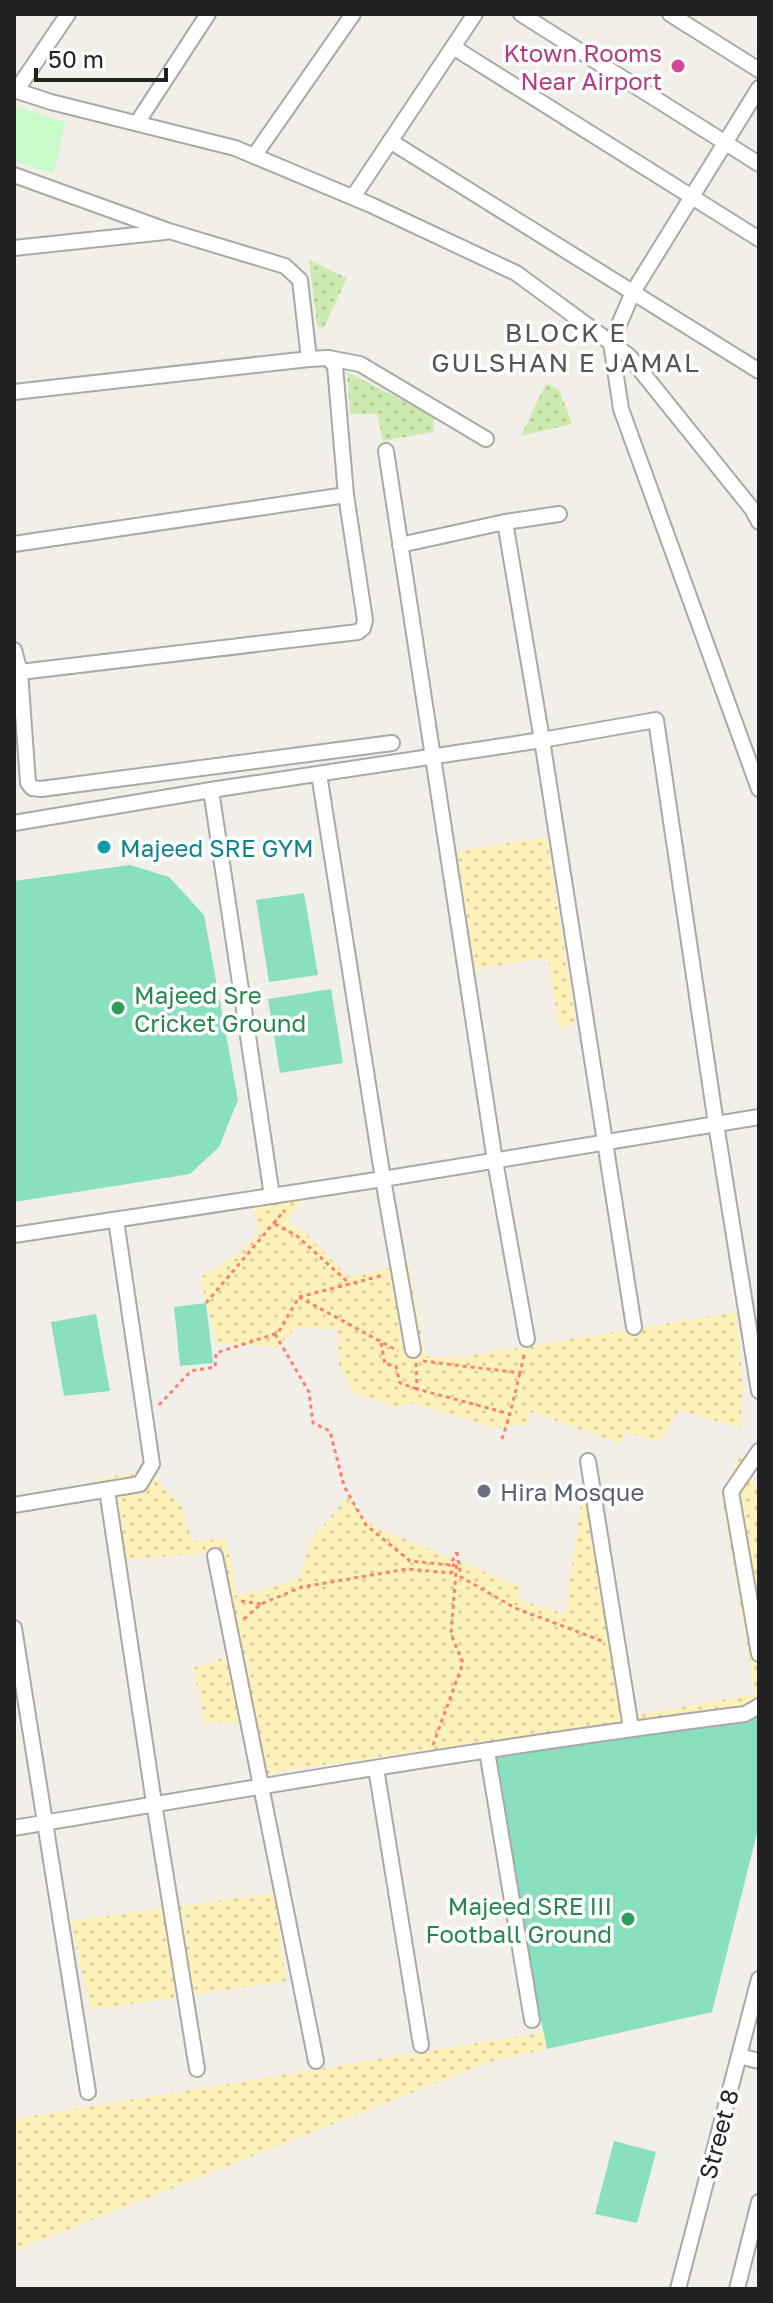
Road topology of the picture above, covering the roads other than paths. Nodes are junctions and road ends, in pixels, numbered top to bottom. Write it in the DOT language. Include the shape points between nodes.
graph roads {
  1 [pos="68,14"];
  2 [pos="208,14"];
  3 [pos="353,14"];
  4 [pos="475,14"];
  5 [pos="521,14"];
  6 [pos="670,14"];
  7 [pos="453,47"];
  8 [pos="759,70"];
  9 [pos="759,88"];
  10 [pos="15,90"];
  11 [pos="137,123"];
  12 [pos="390,141"];
  13 [pos="726,144"];
  14 [pos="254,156"];
  15 [pos="759,164"];
  16 [pos="14,175"];
  17 [pos="353,197"];
  18 [pos="693,198"];
  19 [pos="169,231"];
  20 [pos="759,239"];
  21 [pos="14,248"];
  22 [pos="633,292"];
  23 [pos="611,343"];
  24 [pos="328,358"];
  25 [pos="309,359"];
  26 [pos="759,371"];
  27 [pos="14,392"];
  28 [pos="486,439"];
  29 [pos="386,451"];
  30 [pos="346,495"];
  31 [pos="559,514"];
  32 [pos="757,515"];
  33 [pos="505,522"];
  34 [pos="14,544"];
  35 [pos="400,545"];
  36 [pos="14,650"];
  37 [pos="20,672"];
  38 [pos="542,740"];
  39 [pos="392,743"];
  40 [pos="433,757"];
  41 [pos="319,774"];
  42 [pos="759,789"];
  43 [pos="211,790"];
  44 [pos="14,823"];
  45 [pos="759,1117"];
  46 [pos="716,1124"];
  47 [pos="606,1142"];
  48 [pos="495,1161"];
  49 [pos="383,1179"];
  50 [pos="272,1196"];
  51 [pos="116,1220"];
  52 [pos="14,1235"];
  53 [pos="634,1327"];
  54 [pos="527,1339"];
  55 [pos="413,1350"];
  56 [pos="759,1391"];
  57 [pos="759,1451"];
  58 [pos="588,1461"];
  59 [pos="107,1490"];
  60 [pos="14,1505"];
  61 [pos="215,1556"];
  62 [pos="14,1628"];
  63 [pos="759,1654"];
  64 [pos="759,1706"];
  65 [pos="631,1728"];
  66 [pos="487,1751"];
  67 [pos="376,1768"];
  68 [pos="262,1786"];
  69 [pos="154,1803"];
  70 [pos="44,1823"];
  71 [pos="14,1828"];
  72 [pos="759,1979"];
  73 [pos="532,2020"];
  74 [pos="421,2045"];
  75 [pos="739,2056"];
  76 [pos="316,2061"];
  77 [pos="759,2061"];
  78 [pos="197,2069"];
  79 [pos="88,2092"];
  80 [pos="759,2202"];
  81 [pos="678,2289"];
  82 [pos="737,2289"];
  1 -- 10 [label="street"];
  2 -- 11 [label="street"];
  3 -- 14 [label="street"];
  4 -- 7 [label="street"];
  5 -- 13 [label="street"];
  6 -- 8 [label="street"];
  7 -- 12 [label="street"];
  7 -- 18 [label="street"];
  9 -- 13 [label="street"];
  10 -- 11 [label="street"];
  11 -- 14 [label="street"];
  12 -- 17 [label="street"];
  12 -- 22 [label="street"];
  13 -- 15 [label="street"];
  13 -- 18 [label="street"];
  14 -- 17 [label="street"];
  16 -- 19 [label="street"];
  17 -- 23 [label="street" via="516,273"];
  18 -- 20 [label="street"];
  18 -- 22 [label="street"];
  19 -- 21 [label="street"];
  19 -- 25 [label="street" via="285,266 300,280"];
  22 -- 23 [label="street"];
  22 -- 26 [label="street"];
  23 -- 32 [label="street" via="629,356"];
  23 -- 42 [label="street" via="621,409"];
  24 -- 25 [label="street"];
  24 -- 28 [label="street" via="360,364"];
  24 -- 30 [label="street" via="335,366"];
  25 -- 27 [label="street"];
  29 -- 35 [label="street"];
  30 -- 34 [label="street"];
  30 -- 37 [label="street" via="365,620 358,632"];
  31 -- 33 [label="street"];
  33 -- 35 [label="street"];
  33 -- 38 [label="street"];
  35 -- 40 [label="street"];
  36 -- 37 [label="street"];
  37 -- 39 [label="street" via="32,788"];
  38 -- 40 [label="street"];
  38 -- 46 [label="street" via="656,720"];
  38 -- 47 [label="street"];
  40 -- 41 [label="street"];
  40 -- 48 [label="street"];
  41 -- 43 [label="street"];
  41 -- 49 [label="street"];
  43 -- 44 [label="street"];
  43 -- 50 [label="street"];
  45 -- 46 [label="street"];
  46 -- 47 [label="street"];
  46 -- 56 [label="street"];
  47 -- 48 [label="street"];
  47 -- 53 [label="street"];
  48 -- 49 [label="street"];
  48 -- 54 [label="street"];
  49 -- 50 [label="street"];
  49 -- 55 [label="street"];
  50 -- 51 [label="street"];
  51 -- 52 [label="street"];
  51 -- 59 [label="street" via="152,1464 140,1484"];
  57 -- 63 [label="street" via="731,1492"];
  58 -- 65 [label="street"];
  59 -- 60 [label="street"];
  59 -- 69 [label="street"];
  61 -- 68 [label="street"];
  62 -- 70 [label="street"];
  64 -- 65 [label="street" via="745,1714"];
  65 -- 66 [label="street"];
  66 -- 67 [label="street"];
  66 -- 73 [label="street"];
  67 -- 68 [label="street"];
  67 -- 74 [label="street"];
  68 -- 69 [label="street"];
  68 -- 76 [label="street"];
  69 -- 70 [label="street"];
  69 -- 78 [label="street"];
  70 -- 71 [label="street"];
  70 -- 79 [label="street"];
  72 -- 75 [label="street, Street 8"];
  75 -- 77 [label="street"];
  75 -- 81 [label="street, Street 8"];
  80 -- 82 [label="street"];
}
